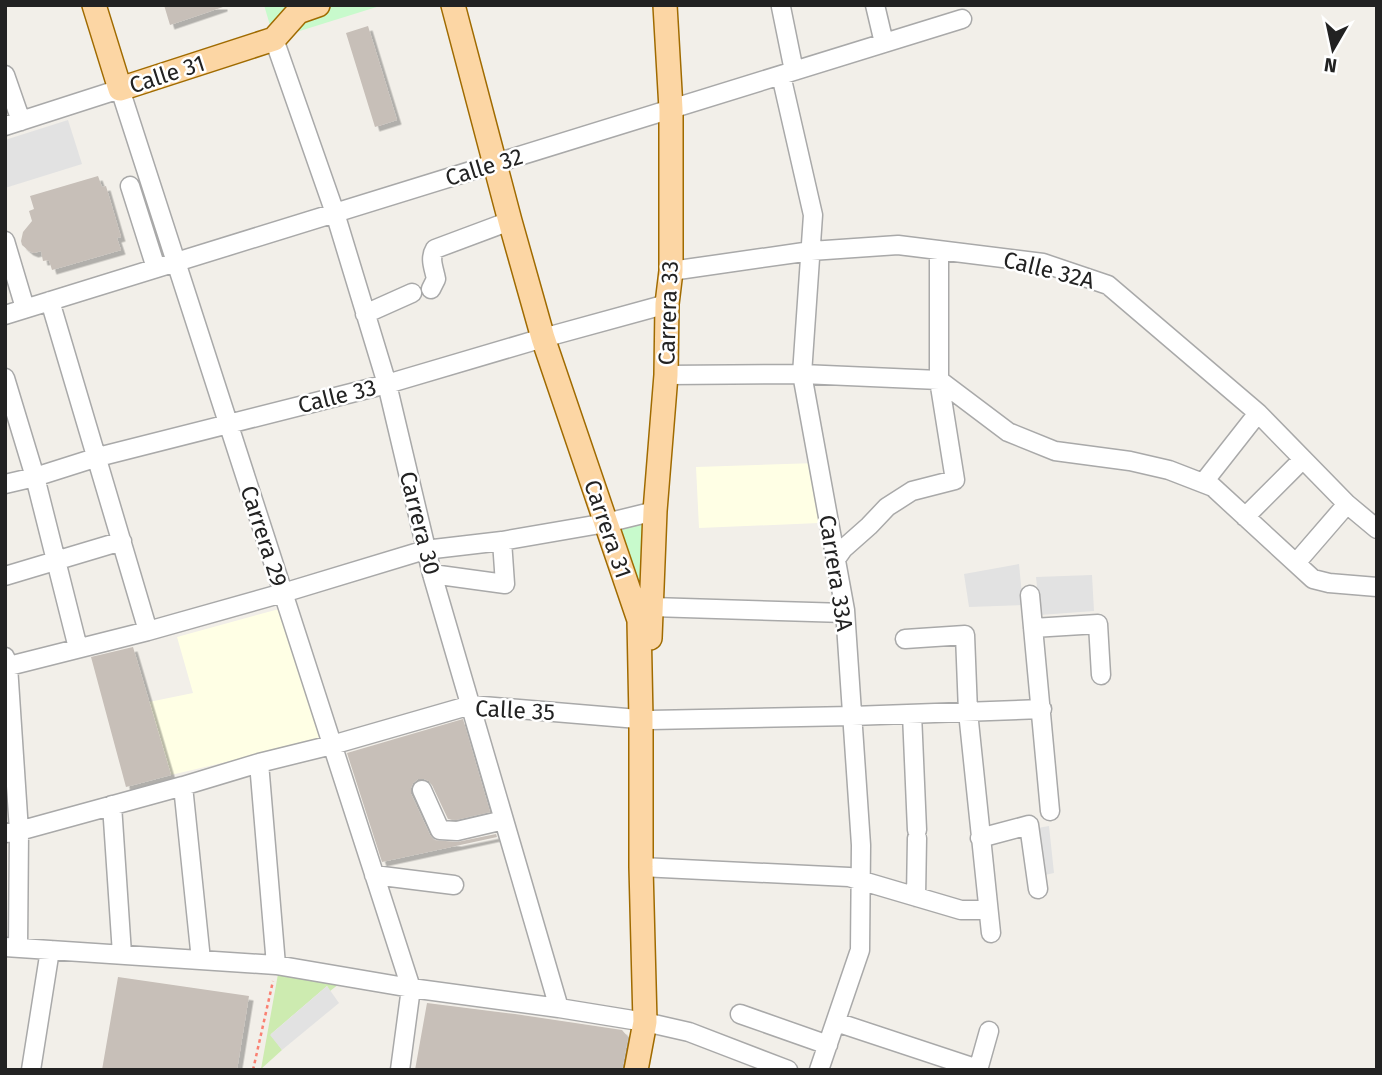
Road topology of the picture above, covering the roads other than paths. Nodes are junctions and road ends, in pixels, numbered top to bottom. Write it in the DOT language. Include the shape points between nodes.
graph roads {
  1 [pos="94,5"];
  2 [pos="318,5"];
  3 [pos="453,5"];
  4 [pos="665,5"];
  5 [pos="875,5"];
  6 [pos="781,7"];
  7 [pos="962,19"];
  8 [pos="274,39"];
  9 [pos="884,43"];
  10 [pos="787,73"];
  11 [pos="5,75"];
  12 [pos="120,89"];
  13 [pos="671,109"];
  14 [pos="13,124"];
  15 [pos="494,164"];
  16 [pos="130,186"];
  17 [pos="335,213"];
  18 [pos="510,221"];
  19 [pos="5,241"];
  20 [pos="939,250"];
  21 [pos="811,251"];
  22 [pos="176,262"];
  23 [pos="156,268"];
  24 [pos="671,271"];
  25 [pos="431,289"];
  26 [pos="412,293"];
  27 [pos="17,297"];
  28 [pos="50,301"];
  29 [pos="667,304"];
  30 [pos="365,314"];
  31 [pos="5,315"];
  32 [pos="543,338"];
  33 [pos="802,374"];
  34 [pos="666,375"];
  35 [pos="5,378"];
  36 [pos="939,380"];
  37 [pos="387,384"];
  38 [pos="10,411"];
  39 [pos="1258,413"];
  40 [pos="228,423"];
  41 [pos="97,457"];
  42 [pos="1303,459"];
  43 [pos="35,477"];
  44 [pos="1203,483"];
  45 [pos="5,484"];
  46 [pos="1347,504"];
  47 [pos="655,512"];
  48 [pos="1245,517"];
  49 [pos="606,523"];
  50 [pos="1377,529"];
  51 [pos="122,541"];
  52 [pos="502,541"];
  53 [pos="425,550"];
  54 [pos="836,559"];
  55 [pos="1296,563"];
  56 [pos="58,570"];
  57 [pos="432,574"];
  58 [pos="5,576"];
  59 [pos="1377,587"];
  60 [pos="283,593"];
  61 [pos="1030,595"];
  62 [pos="651,613"];
  63 [pos="845,613"];
  64 [pos="1033,628"];
  65 [pos="148,631"];
  66 [pos="905,639"];
  67 [pos="78,648"];
  68 [pos="6,663"];
  69 [pos="1101,676"];
  70 [pos="471,705"];
  71 [pos="1041,709"];
  72 [pos="968,712"];
  73 [pos="912,714"];
  74 [pos="852,716"];
  75 [pos="646,719"];
  76 [pos="332,745"];
  77 [pos="259,763"];
  78 [pos="183,786"];
  79 [pos="422,790"];
  80 [pos="112,805"];
  81 [pos="1050,811"];
  82 [pos="504,820"];
  83 [pos="12,832"];
  84 [pos="980,838"];
  85 [pos="648,867"];
  86 [pos="374,876"];
  87 [pos="861,881"];
  88 [pos="454,885"];
  89 [pos="1038,889"];
  90 [pos="916,897"];
  91 [pos="988,910"];
  92 [pos="991,933"];
  93 [pos="12,947"];
  94 [pos="50,950"];
  95 [pos="122,954"];
  96 [pos="201,960"];
  97 [pos="276,965"];
  98 [pos="411,988"];
  99 [pos="559,1008"];
  100 [pos="740,1014"];
  101 [pos="836,1022"];
  102 [pos="650,1023"];
  103 [pos="989,1031"];
  104 [pos="828,1045"];
  105 [pos="978,1069"];
  106 [pos="31,1070"];
  107 [pos="400,1070"];
  108 [pos="636,1070"];
  109 [pos="648,1070"];
  110 [pos="788,1070"];
  111 [pos="819,1070"];
  1 -- 12 [label="main road, Carrera 29"];
  2 -- 8 [label="main road" via="298,12"];
  3 -- 15 [label="main road, Carrera 31"];
  4 -- 13 [label="main road, Carrera 33"];
  5 -- 9 [label="street"];
  6 -- 10 [label="street, Carrera 33A"];
  7 -- 9 [label="street, Calle 32"];
  8 -- 12 [label="main road, Calle 31"];
  8 -- 17 [label="street, Carrera 30"];
  9 -- 10 [label="street, Calle 32"];
  10 -- 13 [label="street, Calle 32"];
  10 -- 21 [label="street, Carrera 33A" via="813,215"];
  11 -- 14 [label="street"];
  12 -- 14 [label="street, Calle 31"];
  12 -- 22 [label="street, Carrera 29"];
  13 -- 15 [label="street, Calle 32"];
  13 -- 24 [label="main road, Carrera 33"];
  15 -- 17 [label="street, Calle 32"];
  15 -- 18 [label="main road, Carrera 31"];
  16 -- 23 [label="street"];
  17 -- 22 [label="street, Calle 32"];
  17 -- 30 [label="street, Carrera 30"];
  18 -- 25 [label="street" via="435,249 436,279"];
  18 -- 32 [label="main road, Carrera 31"];
  19 -- 27 [label="street"];
  20 -- 21 [label="street, Calle 32A" via="898,245"];
  20 -- 36 [label="street"];
  20 -- 39 [label="street, Calle 32A" via="1043,264 1108,285"];
  21 -- 24 [label="street, Calle 32A"];
  21 -- 33 [label="street, Carrera 33A"];
  22 -- 23 [label="street, Calle 32"];
  22 -- 40 [label="street, Carrera 29"];
  23 -- 28 [label="street, Calle 32"];
  24 -- 29 [label="main road, Carrera 33"];
  26 -- 30 [label="street"];
  27 -- 28 [label="street, Calle 32"];
  27 -- 31 [label="street, Calle 32"];
  28 -- 41 [label="street"];
  29 -- 32 [label="street, Calle 33"];
  29 -- 34 [label="main road, Carrera 33"];
  30 -- 37 [label="street, Carrera 30"];
  32 -- 37 [label="street, Calle 33"];
  32 -- 49 [label="main road, Carrera 31"];
  33 -- 34 [label="street"];
  33 -- 36 [label="street"];
  33 -- 54 [label="street, Carrera 33A"];
  34 -- 47 [label="main road, Carrera 33"];
  35 -- 38 [label="street"];
  36 -- 44 [label="street" via="1008,432 1055,451 1130,461"];
  36 -- 54 [label="street" via="955,480 912,491 887,507"];
  37 -- 40 [label="street, Calle 33"];
  37 -- 53 [label="street, Carrera 30"];
  38 -- 43 [label="street"];
  39 -- 42 [label="street, Calle 32A"];
  39 -- 44 [label="street"];
  40 -- 41 [label="street, Calle 33"];
  40 -- 60 [label="street, Carrera 29"];
  41 -- 43 [label="street, Calle 33"];
  41 -- 51 [label="street"];
  42 -- 46 [label="street, Calle 32A"];
  42 -- 48 [label="street"];
  43 -- 45 [label="street, Calle 33"];
  43 -- 56 [label="street"];
  44 -- 48 [label="street"];
  46 -- 50 [label="street, Calle 32A"];
  46 -- 55 [label="street"];
  47 -- 49 [label="street"];
  47 -- 62 [label="main road, Carrera 33"];
  48 -- 55 [label="street"];
  49 -- 52 [label="street"];
  49 -- 75 [label="main road, Carrera 31" via="639,620"];
  51 -- 56 [label="street"];
  51 -- 65 [label="street"];
  52 -- 53 [label="street"];
  52 -- 57 [label="street" via="505,584"];
  53 -- 57 [label="street, Carrera 30"];
  53 -- 60 [label="street"];
  54 -- 63 [label="street, Carrera 33A"];
  55 -- 59 [label="street" via="1313,579"];
  56 -- 58 [label="street"];
  56 -- 67 [label="street"];
  57 -- 70 [label="street, Carrera 30"];
  60 -- 65 [label="street"];
  60 -- 76 [label="street, Carrera 29"];
  61 -- 64 [label="street"];
  62 -- 63 [label="street"];
  62 -- 75 [label="main road, Carrera 31"];
  63 -- 74 [label="street, Carrera 33A"];
  64 -- 69 [label="street" via="1098,624"];
  64 -- 71 [label="street"];
  65 -- 67 [label="street"];
  66 -- 72 [label="street" via="965,635"];
  67 -- 68 [label="street"];
  68 -- 83 [label="street"];
  70 -- 75 [label="street, Calle 35"];
  70 -- 76 [label="street, Calle 35"];
  70 -- 82 [label="street, Carrera 30"];
  71 -- 72 [label="street, Calle 35"];
  71 -- 81 [label="street"];
  72 -- 73 [label="street, Calle 35"];
  72 -- 84 [label="street"];
  73 -- 74 [label="street, Calle 35"];
  73 -- 90 [label="street"];
  74 -- 75 [label="street, Calle 35"];
  74 -- 87 [label="street, Carrera 33A"];
  75 -- 85 [label="main road, Carrera 31"];
  76 -- 77 [label="street, Calle 35"];
  76 -- 86 [label="street, Carrera 29"];
  77 -- 78 [label="street, Calle 35"];
  77 -- 97 [label="street"];
  78 -- 80 [label="street, Calle 35"];
  78 -- 96 [label="street"];
  79 -- 82 [label="street" via="440,830 457,831"];
  80 -- 83 [label="street, Calle 35"];
  80 -- 95 [label="street"];
  82 -- 99 [label="street, Carrera 30"];
  83 -- 93 [label="street"];
  84 -- 89 [label="street" via="1029,825"];
  84 -- 91 [label="street"];
  85 -- 87 [label="street"];
  85 -- 102 [label="main road, Carrera 31"];
  86 -- 88 [label="street"];
  86 -- 98 [label="street, Carrera 29"];
  87 -- 90 [label="street"];
  87 -- 101 [label="street, Carrera 33A" via="860,950"];
  90 -- 91 [label="street" via="961,911"];
  91 -- 92 [label="street"];
  93 -- 94 [label="street"];
  94 -- 95 [label="street"];
  94 -- 106 [label="street"];
  95 -- 96 [label="street"];
  96 -- 97 [label="street"];
  97 -- 98 [label="street"];
  98 -- 99 [label="street"];
  98 -- 107 [label="street, Carrera 29"];
  99 -- 102 [label="street"];
  100 -- 104 [label="street"];
  101 -- 104 [label="street, Carrera 33A"];
  101 -- 105 [label="street"];
  102 -- 108 [label="main road, Carrera 31"];
  102 -- 109 [label="main road, Carrera 31"];
  102 -- 110 [label="street" via="689,1032"];
  103 -- 105 [label="street"];
  104 -- 111 [label="street, Carrera 33A"];
}
